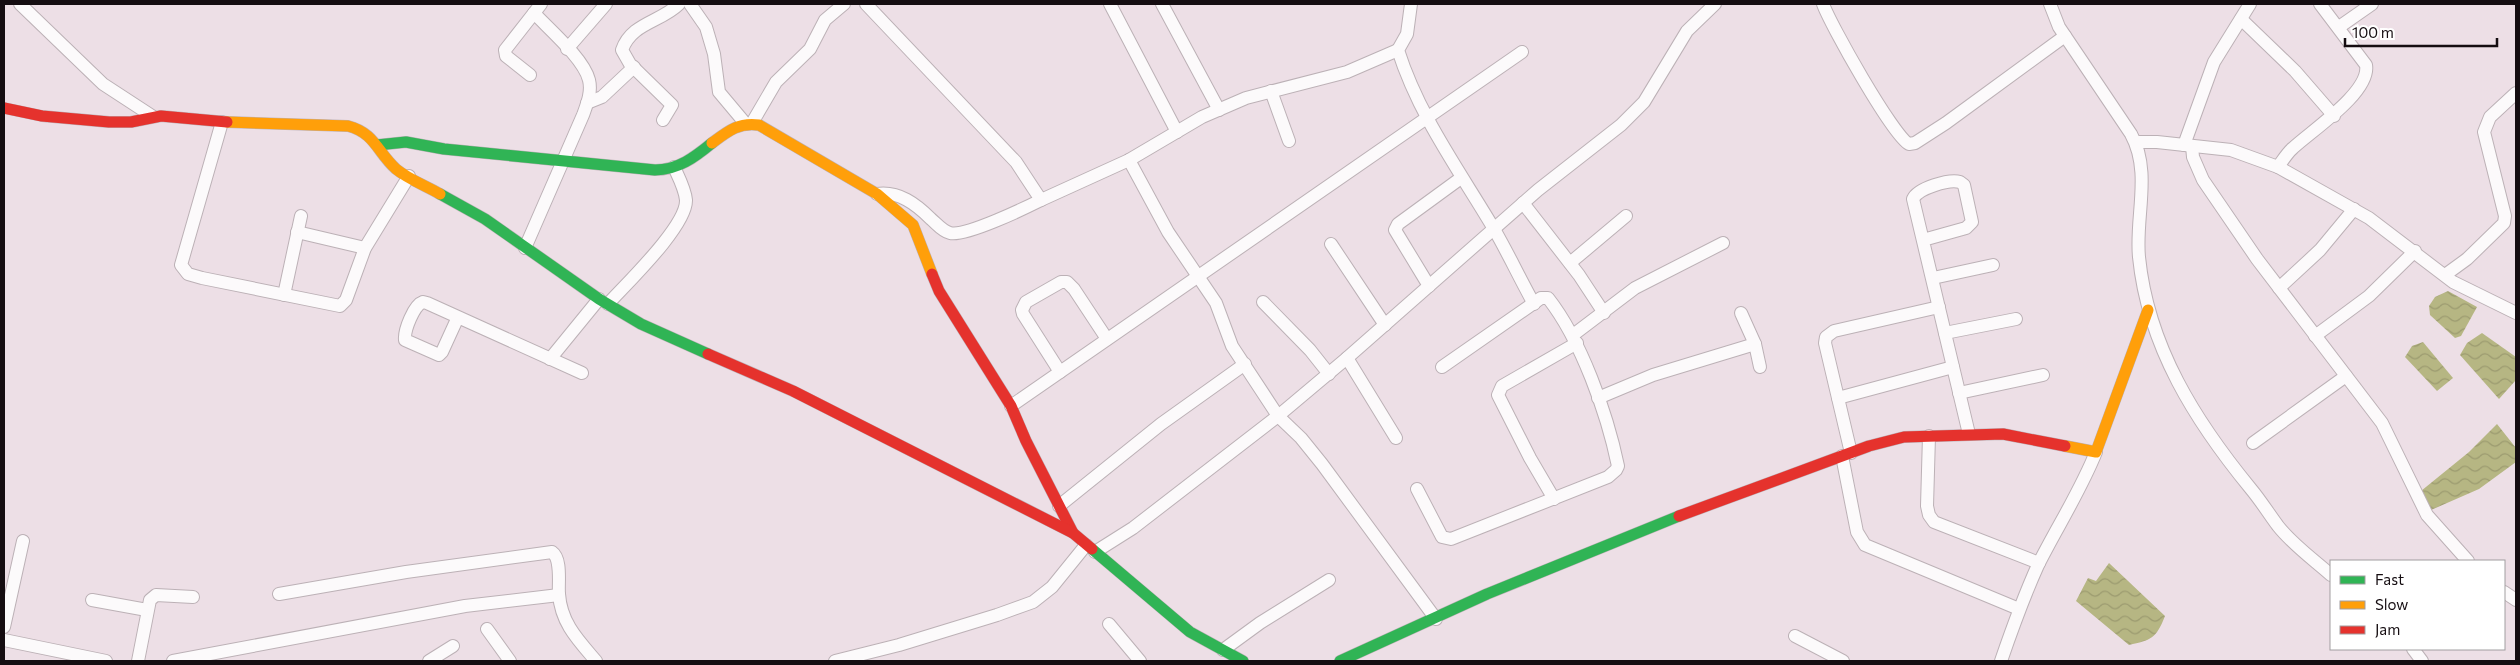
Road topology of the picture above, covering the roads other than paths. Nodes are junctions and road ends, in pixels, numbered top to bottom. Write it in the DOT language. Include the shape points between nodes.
graph roads {
  1 [pos="20,4"];
  2 [pos="606,4"];
  3 [pos="679,4"];
  4 [pos="690,4"];
  5 [pos="844,4"];
  6 [pos="866,4"];
  7 [pos="1110,4"];
  8 [pos="1162,4"];
  9 [pos="1411,4"];
  10 [pos="1715,4"];
  11 [pos="1823,4"];
  12 [pos="2050,4"];
  13 [pos="2250,4"];
  14 [pos="2320,4"];
  15 [pos="2372,4"];
  16 [pos="538,8"];
  17 [pos="2241,19"];
  18 [pos="2339,27"];
  19 [pos="2065,36"];
  20 [pos="567,49"];
  21 [pos="1398,50"];
  22 [pos="1522,52"];
  23 [pos="634,68"];
  24 [pos="530,75"];
  25 [pos="1271,91"];
  26 [pos="2516,93"];
  27 [pos="588,102"];
  28 [pos="4,108"];
  29 [pos="1219,110"];
  30 [pos="152,116"];
  31 [pos="2334,116"];
  32 [pos="1426,118"];
  33 [pos="663,120"];
  34 [pos="222,122"];
  35 [pos="749,123"];
  36 [pos="1177,132"];
  37 [pos="1289,141"];
  38 [pos="2136,142"];
  39 [pos="377,145"];
  40 [pos="2188,145"];
  41 [pos="1129,160"];
  42 [pos="563,161"];
  43 [pos="2278,167"];
  44 [pos="674,168"];
  45 [pos="409,176"];
  46 [pos="1461,178"];
  47 [pos="877,194"];
  48 [pos="1041,200"];
  49 [pos="1523,203"];
  50 [pos="2354,209"];
  51 [pos="301,216"];
  52 [pos="1626,216"];
  53 [pos="1494,229"];
  54 [pos="297,232"];
  55 [pos="1923,240"];
  56 [pos="1723,243"];
  57 [pos="1332,244"];
  58 [pos="365,248"];
  59 [pos="525,248"];
  60 [pos="2416,251"];
  61 [pos="1570,263"];
  62 [pos="1993,265"];
  63 [pos="2445,275"];
  64 [pos="1197,276"];
  65 [pos="1933,278"];
  66 [pos="1428,286"];
  67 [pos="2279,288"];
  68 [pos="284,295"];
  69 [pos="604,302"];
  70 [pos="1264,302"];
  71 [pos="1534,304"];
  72 [pos="1939,307"];
  73 [pos="2148,310"];
  74 [pos="1604,313"];
  75 [pos="1741,313"];
  76 [pos="2516,313"];
  77 [pos="458,317"];
  78 [pos="2016,319"];
  79 [pos="1385,325"];
  80 [pos="1945,333"];
  81 [pos="2315,336"];
  82 [pos="1107,339"];
  83 [pos="1575,339"];
  84 [pos="1755,344"];
  85 [pos="1347,358"];
  86 [pos="550,359"];
  87 [pos="1245,364"];
  88 [pos="1442,367"];
  89 [pos="1760,367"];
  90 [pos="1953,367"];
  91 [pos="1060,372"];
  92 [pos="582,374"];
  93 [pos="1329,374"];
  94 [pos="2042,375"];
  95 [pos="2346,376"];
  96 [pos="1959,393"];
  97 [pos="1598,398"];
  98 [pos="1838,398"];
  99 [pos="1011,406"];
  100 [pos="1278,416"];
  101 [pos="1969,434"];
  102 [pos="1929,436"];
  103 [pos="1396,438"];
  104 [pos="2252,443"];
  105 [pos="2096,452"];
  106 [pos="1846,454"];
  107 [pos="1417,489"];
  108 [pos="1554,499"];
  109 [pos="1059,506"];
  110 [pos="1073,533"];
  111 [pos="23,541"];
  112 [pos="1090,548"];
  113 [pos="2467,560"];
  114 [pos="2039,563"];
  115 [pos="2330,574"];
  116 [pos="1329,580"];
  117 [pos="2505,593"];
  118 [pos="279,594"];
  119 [pos="559,596"];
  120 [pos="193,598"];
  121 [pos="92,600"];
  122 [pos="2516,600"];
  123 [pos="2019,609"];
  124 [pos="147,610"];
  125 [pos="1436,619"];
  126 [pos="1109,624"];
  127 [pos="4,627"];
  128 [pos="487,629"];
  129 [pos="1795,636"];
  130 [pos="4,640"];
  131 [pos="453,646"];
  132 [pos="1223,650"];
  133 [pos="2414,650"];
  134 [pos="507,660"];
  135 [pos="106,661"];
  136 [pos="138,661"];
  137 [pos="173,661"];
  138 [pos="429,661"];
  139 [pos="596,661"];
  140 [pos="835,661"];
  141 [pos="1140,661"];
  142 [pos="1243,661"];
  143 [pos="1340,661"];
  144 [pos="1843,661"];
  145 [pos="2001,661"];
  146 [pos="2422,661"];
  1 -- 30 [label="street" via="103,84"];
  2 -- 20 [label="street"];
  3 -- 23 [label="street" via="664,17 639,27 624,44 624,56"];
  4 -- 35 [label="street" via="706,27 714,54 718,92"];
  5 -- 35 [label="street" via="825,20 810,49 776,82"];
  6 -- 48 [label="street" via="1016,162"];
  7 -- 36 [label="street"];
  8 -- 29 [label="street"];
  9 -- 21 [label="street" via="1407,34"];
  10 -- 49 [label="street" via="1687,31 1644,102"];
  11 -- 19 [label="street" via="1878,105 1899,137 1909,144 1916,143 1946,123"];
  12 -- 19 [label="street"];
  13 -- 17 [label="street"];
  14 -- 18 [label="street"];
  15 -- 18 [label="street"];
  16 -- 20 [label="street"];
  16 -- 24 [label="street" via="505,50 506,56"];
  17 -- 31 [label="street" via="2296,71"];
  17 -- 40 [label="street" via="2214,62"];
  18 -- 31 [label="street" via="2366,65 2367,72"];
  19 -- 38 [label="street"];
  20 -- 27 [label="street" via="589,80"];
  21 -- 25 [label="street" via="1347,72"];
  21 -- 32 [label="street"];
  22 -- 32 [label="street"];
  23 -- 27 [label="street" via="602,97"];
  23 -- 33 [label="street" via="672,105"];
  25 -- 29 [label="street"];
  25 -- 37 [label="street"];
  26 -- 63 [label="street" via="2490,117 2484,132 2504,223 2467,259"];
  27 -- 42 [label="street"];
  28 -- 30 [label="street" via="42,116 109,122 131,122"];
  29 -- 36 [label="street"];
  30 -- 34 [label="street"];
  31 -- 43 [label="street" via="2290,150"];
  32 -- 46 [label="street"];
  32 -- 64 [label="street"];
  34 -- 39 [label="street" via="348,126 366,134"];
  34 -- 68 [label="street" via="181,265 188,274"];
  35 -- 44 [label="street" via="730,129 689,161"];
  35 -- 47 [label="street"];
  36 -- 41 [label="street"];
  38 -- 40 [label="street"];
  38 -- 73 [label="street" via="2140,161 2139,256"];
  39 -- 42 [label="street" via="406,142"];
  39 -- 45 [label="street" via="390,164"];
  40 -- 43 [label="street" via="2231,150"];
  40 -- 67 [label="street" via="2203,180"];
  41 -- 48 [label="street"];
  41 -- 64 [label="street" via="1168,232"];
  42 -- 44 [label="street" via="642,170"];
  42 -- 59 [label="street"];
  43 -- 50 [label="street"];
  44 -- 69 [label="street" via="686,201 681,216 664,243"];
  45 -- 58 [label="street"];
  45 -- 59 [label="street" via="485,219"];
  46 -- 53 [label="street"];
  46 -- 66 [label="street" via="1398,224 1395,230"];
  47 -- 48 [label="street" via="902,197 943,230 956,234"];
  47 -- 99 [label="street" via="913,225 939,291"];
  49 -- 53 [label="street"];
  49 -- 61 [label="street"];
  50 -- 60 [label="street"];
  50 -- 67 [label="street" via="2320,250"];
  51 -- 54 [label="street"];
  52 -- 61 [label="street"];
  53 -- 66 [label="street"];
  53 -- 71 [label="street"];
  54 -- 58 [label="street"];
  54 -- 68 [label="street"];
  55 -- 55 [label="street" via="1966,228 1972,222 1964,185 1960,182 1950,182 1915,195 1914,205"];
  55 -- 65 [label="street"];
  56 -- 74 [label="street" via="1635,288"];
  57 -- 79 [label="street"];
  58 -- 68 [label="street" via="346,300 340,306"];
  59 -- 69 [label="street"];
  60 -- 63 [label="street"];
  60 -- 81 [label="street" via="2369,296"];
  61 -- 74 [label="street"];
  62 -- 65 [label="street"];
  63 -- 76 [label="street" via="2462,287"];
  64 -- 82 [label="street"];
  64 -- 87 [label="street" via="1216,303 1232,346"];
  65 -- 72 [label="street"];
  66 -- 79 [label="street"];
  67 -- 81 [label="street"];
  69 -- 86 [label="street"];
  69 -- 110 [label="street" via="641,324 793,391"];
  70 -- 93 [label="street"];
  71 -- 83 [label="street" via="1545,296 1548,298"];
  71 -- 88 [label="street"];
  72 -- 80 [label="street"];
  72 -- 98 [label="street" via="1829,333 1825,343"];
  73 -- 105 [label="street"];
  73 -- 115 [label="street" via="2170,369 2215,446 2278,526"];
  74 -- 83 [label="street"];
  75 -- 84 [label="street"];
  77 -- 77 [label="street" via="439,355 405,340 419,303 427,303"];
  77 -- 86 [label="street"];
  78 -- 80 [label="street"];
  79 -- 85 [label="street"];
  80 -- 90 [label="street"];
  81 -- 95 [label="street"];
  82 -- 91 [label="street"];
  82 -- 91 [label="street" via="1067,282 1061,282 1026,302 1023,314"];
  83 -- 97 [label="street"];
  83 -- 108 [label="street" via="1502,386 1498,395"];
  84 -- 89 [label="street"];
  84 -- 97 [label="street" via="1653,375"];
  85 -- 93 [label="street"];
  85 -- 103 [label="street"];
  86 -- 92 [label="street"];
  87 -- 100 [label="street"];
  87 -- 109 [label="street" via="1161,424"];
  90 -- 96 [label="street"];
  90 -- 98 [label="street"];
  91 -- 99 [label="street"];
  93 -- 100 [label="street"];
  94 -- 96 [label="street"];
  95 -- 104 [label="street"];
  95 -- 113 [label="street" via="2382,423 2427,514"];
  96 -- 101 [label="street"];
  97 -- 108 [label="street" via="1610,429 1618,466 1608,477"];
  98 -- 106 [label="street"];
  99 -- 109 [label="street"];
  100 -- 112 [label="street" via="1133,528"];
  100 -- 125 [label="street" via="1302,438"];
  101 -- 102 [label="street"];
  101 -- 105 [label="street" via="2003,434"];
  102 -- 106 [label="street" via="1904,437"];
  102 -- 114 [label="street" via="1927,506 1934,522"];
  105 -- 114 [label="street" via="2083,484"];
  106 -- 123 [label="street" via="1857,532 1865,544"];
  106 -- 125 [label="street" via="1708,504 1488,594"];
  107 -- 108 [label="street" via="1446,539"];
  109 -- 110 [label="street"];
  110 -- 112 [label="street"];
  111 -- 127 [label="street"];
  112 -- 132 [label="street" via="1190,632"];
  112 -- 140 [label="street" via="1033,602 908,642"];
  114 -- 123 [label="street"];
  116 -- 132 [label="street" via="1260,622"];
  117 -- 122 [label="street"];
  118 -- 119 [label="street" via="548,552 557,558"];
  119 -- 137 [label="street" via="464,606"];
  119 -- 139 [label="street" via="565,623"];
  120 -- 124 [label="street" via="156,596 150,600"];
  121 -- 124 [label="street"];
  123 -- 145 [label="street"];
  124 -- 136 [label="street"];
  125 -- 143 [label="street"];
  126 -- 141 [label="street"];
  128 -- 134 [label="street"];
  129 -- 144 [label="street"];
  130 -- 135 [label="street"];
  131 -- 138 [label="street"];
  132 -- 142 [label="street"];
  133 -- 146 [label="street"];
}
